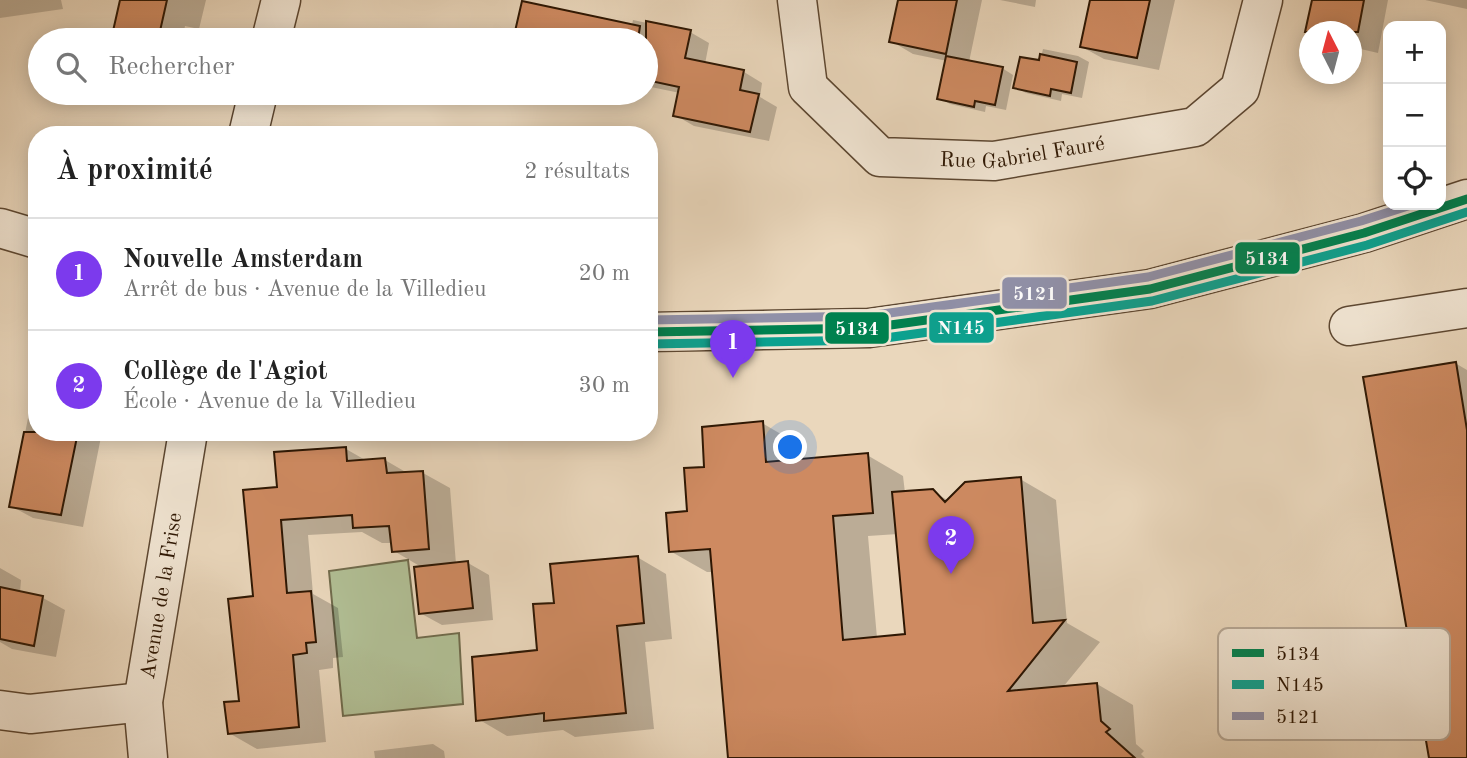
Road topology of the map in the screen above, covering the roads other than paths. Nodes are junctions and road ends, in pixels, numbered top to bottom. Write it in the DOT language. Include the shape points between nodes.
graph roads {
  1 [pos="281,0"];
  2 [pos="1263,0"];
  3 [pos="790,1"];
  4 [pos="274,28"];
  5 [pos="255,105"];
  6 [pos="250,126"];
  7 [pos="1467,199"];
  8 [pos="0,228"];
  9 [pos="28,236"];
  10 [pos="1467,308"];
  11 [pos="1349,326"];
  12 [pos="658,332"];
  13 [pos="186,441"];
  14 [pos="143,702"];
  15 [pos="0,710"];
  16 [pos="148,758"];
  1 -- 4 [label="street"];
  2 -- 3 [label="street, Rue Gabriel Fauré" via="1240,89 1195,127 995,161 880,157 808,87"];
  5 -- 6 [label="street"];
  7 -- 12 [label="street" via="1364,233 1150,289 869,328"];
  8 -- 9 [label="street"];
  10 -- 11 [label="street"];
  13 -- 14 [label="street, Avenue de la Frise"];
  14 -- 15 [label="street" via="30,714"];
  14 -- 16 [label="street, Avenue de la Frise"];
}
